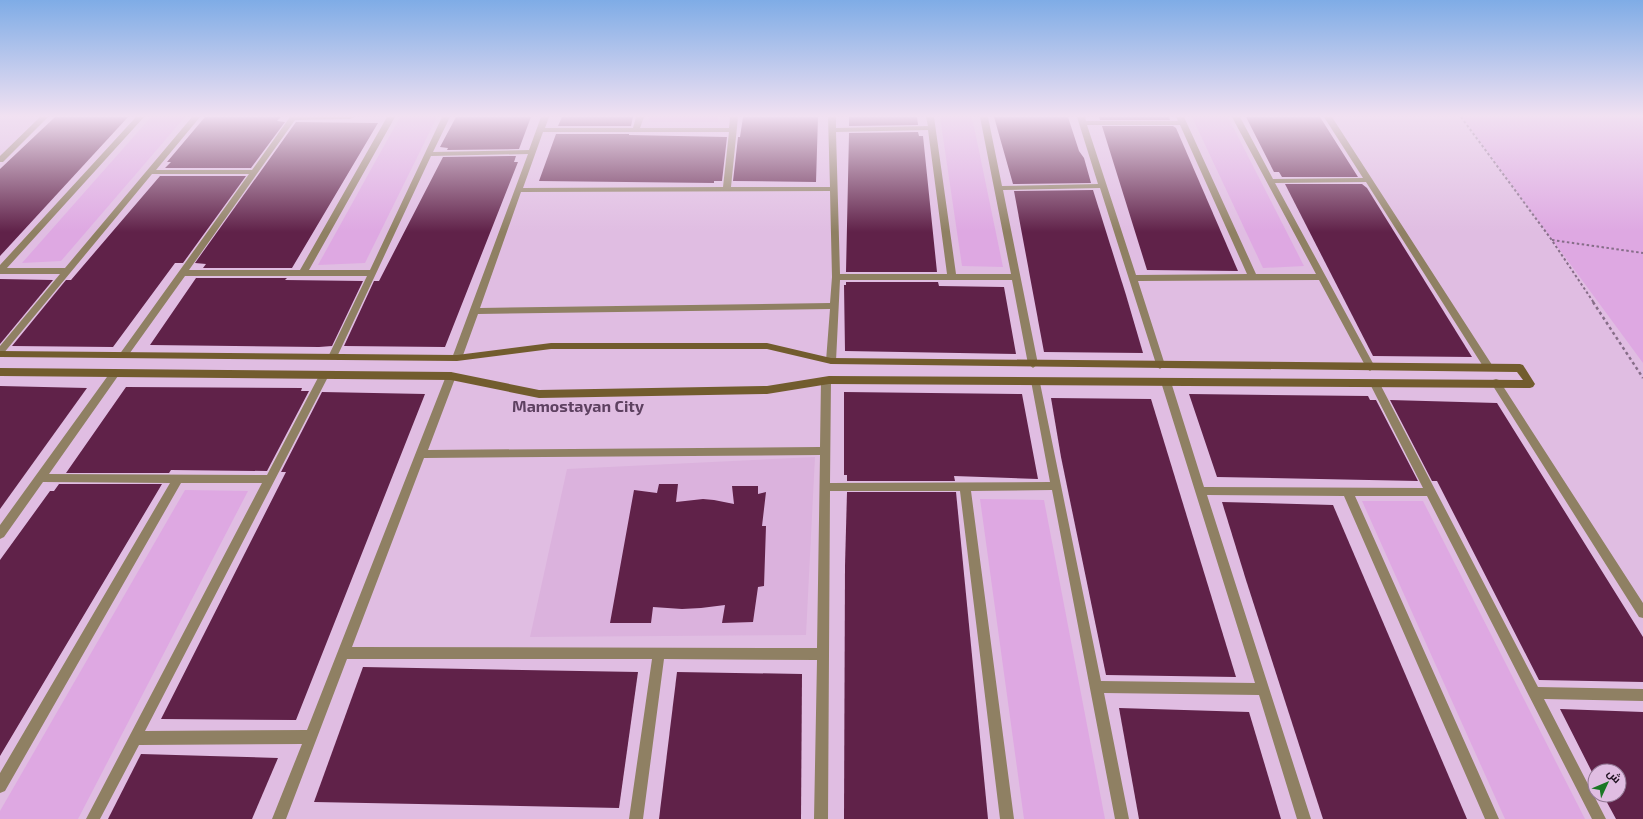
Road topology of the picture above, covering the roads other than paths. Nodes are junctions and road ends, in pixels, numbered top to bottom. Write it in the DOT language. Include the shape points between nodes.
graph roads {
  1 [pos="105,155"];
  2 [pos="164,155"];
  3 [pos="267,155"];
  4 [pos="369,155"];
  5 [pos="428,155"];
  6 [pos="531,155"];
  7 [pos="730,155"];
  8 [pos="833,155"];
  9 [pos="935,155"];
  10 [pos="992,155"];
  11 [pos="1093,155"];
  12 [pos="1198,155"];
  13 [pos="1257,155"];
  14 [pos="1352,155"];
  15 [pos="150,172"];
  16 [pos="255,172"];
  17 [pos="1270,180"];
  18 [pos="1368,180"];
  19 [pos="1103,186"];
  20 [pos="998,188"];
  21 [pos="834,189"];
  22 [pos="518,190"];
  23 [pos="727,190"];
  24 [pos="0,270"];
  25 [pos="67,271"];
  26 [pos="183,273"];
  27 [pos="303,273"];
  28 [pos="372,273"];
  29 [pos="836,277"];
  30 [pos="952,277"];
  31 [pos="1016,277"];
  32 [pos="1322,277"];
  33 [pos="1132,278"];
  34 [pos="1253,278"];
  35 [pos="834,306"];
  36 [pos="475,311"];
  37 [pos="0,353"];
  38 [pos="124,355"];
  39 [pos="332,357"];
  40 [pos="406,358"];
  41 [pos="457,358"];
  42 [pos="831,361"];
  43 [pos="1033,364"];
  44 [pos="1098,364"];
  45 [pos="1160,365"];
  46 [pos="1370,367"];
  47 [pos="1489,368"];
  48 [pos="0,372"];
  49 [pos="114,373"];
  50 [pos="324,375"];
  51 [pos="398,375"];
  52 [pos="451,376"];
  53 [pos="826,380"];
  54 [pos="1036,381"];
  55 [pos="1103,382"];
  56 [pos="1166,382"];
  57 [pos="1496,383"];
  58 [pos="1375,384"];
  59 [pos="825,451"];
  60 [pos="421,454"];
  61 [pos="40,478"];
  62 [pos="178,479"];
  63 [pos="269,479"];
  64 [pos="965,486"];
  65 [pos="1056,486"];
  66 [pos="825,487"];
  67 [pos="1201,491"];
  68 [pos="1347,491"];
  69 [pos="1430,492"];
  70 [pos="0,534"];
  71 [pos="1643,613"];
  72 [pos="344,653"];
  73 [pos="660,653"];
  74 [pos="823,654"];
  75 [pos="1096,687"];
  76 [pos="1263,689"];
  77 [pos="1534,693"];
  78 [pos="1643,695"];
  79 [pos="311,736"];
  80 [pos="135,738"];
  81 [pos="0,786"];
  82 [pos="93,819"];
  83 [pos="279,819"];
  84 [pos="636,819"];
  85 [pos="821,819"];
  86 [pos="1007,819"];
  87 [pos="1122,819"];
  88 [pos="1304,819"];
  89 [pos="1492,819"];
  90 [pos="1599,819"];
  1 -- 24 [label="street"];
  2 -- 15 [label="street"];
  3 -- 16 [label="street"];
  4 -- 27 [label="street"];
  5 -- 28 [label="street"];
  6 -- 22 [label="street"];
  7 -- 23 [label="street"];
  8 -- 21 [label="street"];
  9 -- 30 [label="street"];
  10 -- 20 [label="street"];
  11 -- 19 [label="street"];
  12 -- 34 [label="street"];
  13 -- 17 [label="street"];
  14 -- 18 [label="street"];
  15 -- 16 [label="street"];
  15 -- 25 [label="street"];
  16 -- 26 [label="street"];
  17 -- 18 [label="street"];
  17 -- 32 [label="street"];
  18 -- 47 [label="street"];
  19 -- 20 [label="street"];
  19 -- 33 [label="street"];
  20 -- 31 [label="street"];
  21 -- 23 [label="street"];
  21 -- 29 [label="street"];
  22 -- 23 [label="street"];
  22 -- 36 [label="street"];
  24 -- 25 [label="street"];
  25 -- 37 [label="street"];
  26 -- 27 [label="street"];
  26 -- 38 [label="street"];
  27 -- 28 [label="street"];
  28 -- 39 [label="street"];
  29 -- 30 [label="street"];
  29 -- 35 [label="street"];
  30 -- 31 [label="street"];
  31 -- 43 [label="street"];
  32 -- 34 [label="street"];
  32 -- 46 [label="street"];
  33 -- 34 [label="street"];
  33 -- 45 [label="street"];
  35 -- 36 [label="street"];
  35 -- 42 [label="street"];
  36 -- 41 [label="street"];
  37 -- 38 [label="street"];
  38 -- 39 [label="street"];
  39 -- 40 [label="street"];
  40 -- 41 [label="street"];
  40 -- 51 [label="street"];
  41 -- 42 [label="street" via="551,346 767,346"];
  42 -- 43 [label="street"];
  43 -- 44 [label="street"];
  44 -- 45 [label="street"];
  44 -- 55 [label="street"];
  45 -- 46 [label="street"];
  46 -- 47 [label="street"];
  47 -- 57 [label="street" via="1520,368 1530,384"];
  48 -- 49 [label="street"];
  49 -- 50 [label="street"];
  49 -- 61 [label="street"];
  50 -- 51 [label="street"];
  50 -- 63 [label="street"];
  51 -- 52 [label="street"];
  52 -- 53 [label="street" via="539,394 767,390"];
  52 -- 60 [label="street"];
  53 -- 54 [label="street"];
  53 -- 59 [label="street"];
  54 -- 55 [label="street"];
  54 -- 65 [label="street"];
  55 -- 56 [label="street"];
  56 -- 58 [label="street"];
  56 -- 67 [label="street"];
  57 -- 58 [label="street"];
  57 -- 71 [label="street"];
  58 -- 69 [label="street"];
  59 -- 60 [label="street"];
  59 -- 66 [label="street"];
  60 -- 72 [label="street"];
  61 -- 62 [label="street"];
  61 -- 70 [label="street"];
  62 -- 63 [label="street"];
  62 -- 81 [label="street"];
  63 -- 80 [label="street"];
  64 -- 65 [label="street"];
  64 -- 66 [label="street"];
  64 -- 86 [label="street"];
  65 -- 75 [label="street"];
  66 -- 74 [label="street"];
  67 -- 68 [label="street"];
  67 -- 76 [label="street"];
  68 -- 69 [label="street"];
  68 -- 89 [label="street"];
  69 -- 77 [label="street"];
  72 -- 73 [label="street"];
  72 -- 79 [label="street"];
  73 -- 74 [label="street"];
  73 -- 84 [label="street"];
  74 -- 85 [label="street"];
  75 -- 76 [label="street"];
  75 -- 87 [label="street"];
  76 -- 88 [label="street"];
  77 -- 78 [label="street"];
  77 -- 90 [label="street"];
  79 -- 80 [label="street"];
  79 -- 83 [label="street"];
  80 -- 82 [label="street"];
}
